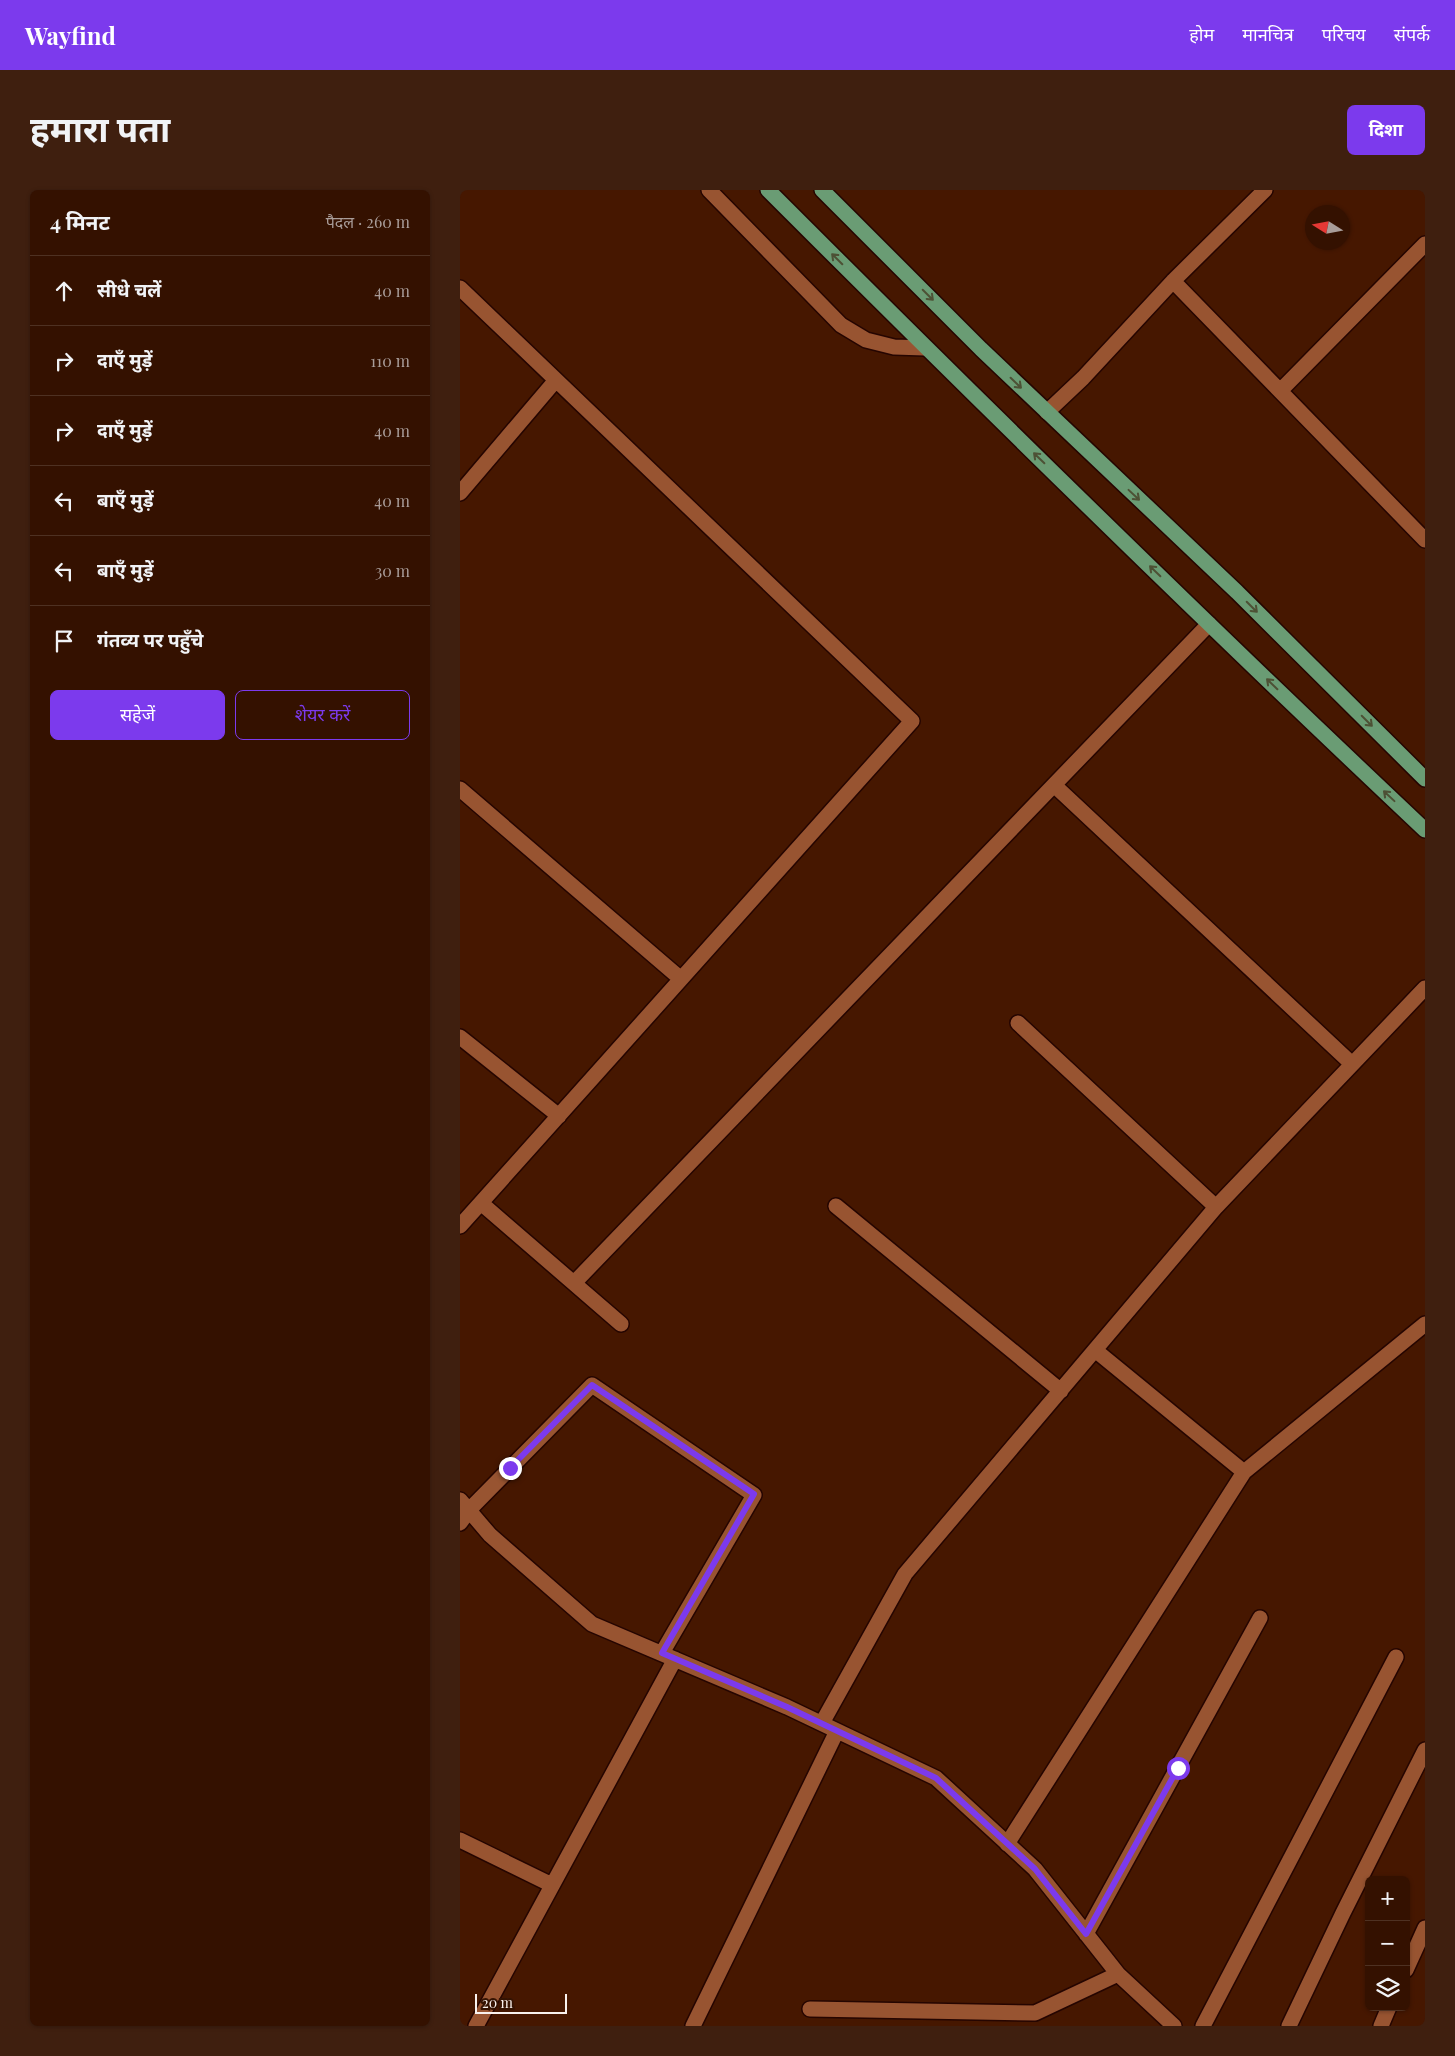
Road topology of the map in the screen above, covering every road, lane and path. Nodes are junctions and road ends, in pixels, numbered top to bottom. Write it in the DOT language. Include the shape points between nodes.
graph roads {
  1 [pos="709,190"];
  2 [pos="768,190"];
  3 [pos="822,190"];
  4 [pos="1266,190"];
  5 [pos="1424,248"];
  6 [pos="1173,281"];
  7 [pos="460,288"];
  8 [pos="925,348"];
  9 [pos="556,380"];
  10 [pos="1280,391"];
  11 [pos="1047,412"];
  12 [pos="460,493"];
  13 [pos="1425,540"];
  14 [pos="1209,624"];
  15 [pos="1425,779"];
  16 [pos="1054,785"];
  17 [pos="460,789"];
  18 [pos="1425,830"];
  19 [pos="681,979"];
  20 [pos="1425,988"];
  21 [pos="1018,1023"];
  22 [pos="460,1037"];
  23 [pos="1352,1064"];
  24 [pos="559,1116"];
  25 [pos="481,1203"];
  26 [pos="836,1206"];
  27 [pos="1216,1207"];
  28 [pos="460,1226"];
  29 [pos="574,1284"];
  30 [pos="621,1324"];
  31 [pos="1425,1324"];
  32 [pos="1095,1350"];
  33 [pos="1061,1391"];
  34 [pos="1244,1472"];
  35 [pos="465,1505"];
  36 [pos="460,1524"];
  37 [pos="1260,1618"];
  38 [pos="668,1656"];
  39 [pos="1396,1656"];
  40 [pos="822,1723"];
  41 [pos="837,1731"];
  42 [pos="1425,1750"];
  43 [pos="460,1840"];
  44 [pos="1007,1844"];
  45 [pos="552,1885"];
  46 [pos="1425,1928"];
  47 [pos="1086,1934"];
  48 [pos="1408,1966"];
  49 [pos="1118,1974"];
  50 [pos="810,2009"];
  51 [pos="1387,2011"];
  52 [pos="476,2026"];
  53 [pos="693,2026"];
  54 [pos="1174,2026"];
  55 [pos="1202,2026"];
  56 [pos="1289,2026"];
  57 [pos="1381,2026"];
  1 -- 8 [label="street" via="841,325 866,340 894,347"];
  8 -- 2 [label="main road, one-way"];
  3 -- 11 [label="main road, one-way"];
  4 -- 6 [label="street"];
  5 -- 10 [label="street"];
  6 -- 10 [label="street"];
  6 -- 11 [label="street"];
  7 -- 9 [label="street"];
  14 -- 8 [label="main road, one-way"];
  9 -- 12 [label="street"];
  9 -- 19 [label="street" via="912,721"];
  10 -- 13 [label="street"];
  11 -- 15 [label="main road, one-way" via="1237,592"];
  14 -- 16 [label="street"];
  18 -- 14 [label="main road, one-way"];
  16 -- 23 [label="street"];
  16 -- 29 [label="street"];
  17 -- 19 [label="street"];
  19 -- 24 [label="street"];
  20 -- 23 [label="street"];
  21 -- 27 [label="street"];
  22 -- 24 [label="street"];
  23 -- 27 [label="street"];
  24 -- 25 [label="street"];
  25 -- 28 [label="street"];
  25 -- 29 [label="street"];
  26 -- 33 [label="street"];
  27 -- 32 [label="street"];
  29 -- 30 [label="street"];
  31 -- 34 [label="street"];
  32 -- 33 [label="street"];
  32 -- 34 [label="street"];
  33 -- 40 [label="street" via="905,1574"];
  34 -- 44 [label="street"];
  35 -- 36 [label="street"];
  35 -- 38 [label="street" via="490,1535 592,1624"];
  35 -- 38 [label="street" via="592,1385 754,1494"];
  37 -- 47 [label="street"];
  38 -- 40 [label="street"];
  38 -- 45 [label="street"];
  39 -- 55 [label="street"];
  40 -- 41 [label="street"];
  41 -- 44 [label="street" via="936,1778"];
  41 -- 53 [label="street"];
  42 -- 56 [label="street"];
  43 -- 45 [label="street"];
  44 -- 47 [label="street" via="1035,1869"];
  45 -- 52 [label="street"];
  46 -- 48 [label="street"];
  47 -- 49 [label="street"];
  49 -- 50 [label="street" via="1035,2013"];
  49 -- 54 [label="street"];
  51 -- 57 [label="street"];
}
